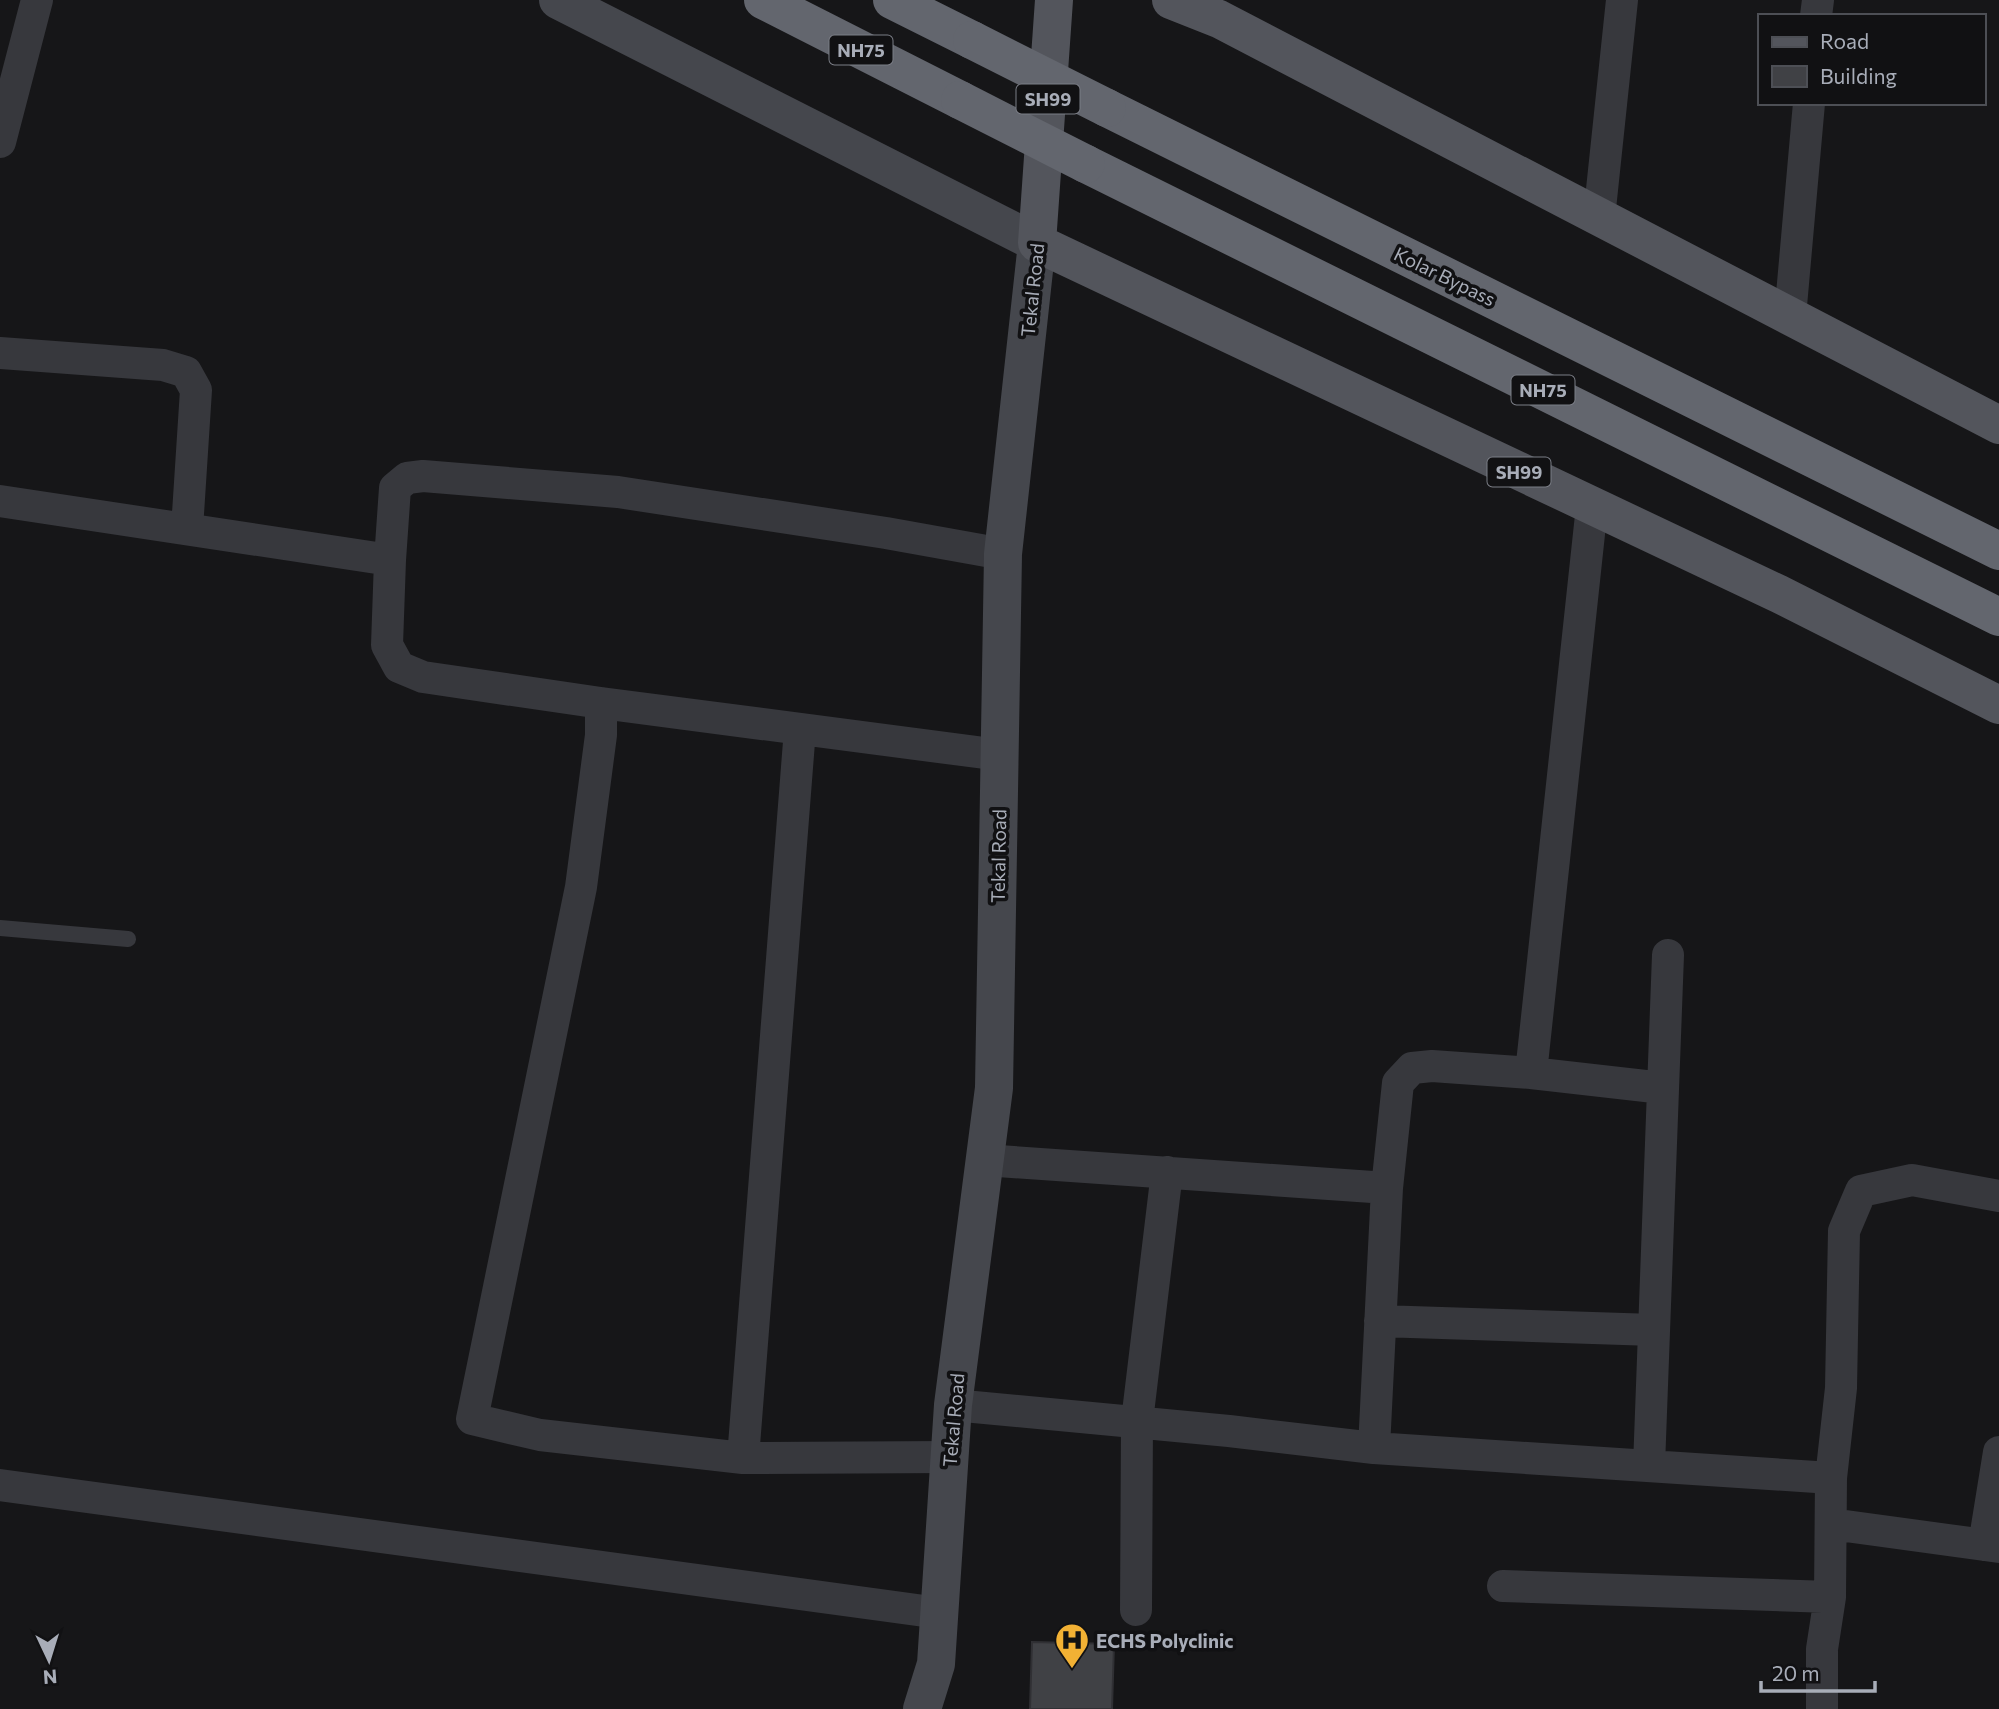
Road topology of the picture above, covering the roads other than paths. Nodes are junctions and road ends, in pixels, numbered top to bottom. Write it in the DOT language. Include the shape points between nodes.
graph roads {
  1 [pos="37,0"];
  2 [pos="558,0"];
  3 [pos="763,0"];
  4 [pos="892,0"];
  5 [pos="1055,0"];
  6 [pos="1171,0"];
  7 [pos="1622,0"];
  8 [pos="1809,105"];
  9 [pos="0,142"];
  10 [pos="1599,218"];
  11 [pos="1037,243"];
  12 [pos="1790,317"];
  13 [pos="0,353"];
  14 [pos="1999,425"];
  15 [pos="0,500"];
  16 [pos="1592,506"];
  17 [pos="187,529"];
  18 [pos="1999,551"];
  19 [pos="1003,554"];
  20 [pos="390,560"];
  21 [pos="1999,617"];
  22 [pos="601,703"];
  23 [pos="1999,705"];
  24 [pos="800,729"];
  25 [pos="1000,755"];
  26 [pos="0,928"];
  27 [pos="128,939"];
  28 [pos="1668,955"];
  29 [pos="1531,1073"];
  30 [pos="1663,1088"];
  31 [pos="984,1160"];
  32 [pos="1167,1172"];
  33 [pos="1387,1188"];
  34 [pos="1999,1196"];
  35 [pos="1380,1321"];
  36 [pos="1654,1330"];
  37 [pos="953,1405"];
  38 [pos="1138,1421"];
  39 [pos="1374,1448"];
  40 [pos="1999,1452"];
  41 [pos="950,1457"];
  42 [pos="743,1458"];
  43 [pos="1649,1466"];
  44 [pos="1831,1478"];
  45 [pos="0,1485"];
  46 [pos="1830,1524"];
  47 [pos="1991,1546"];
  48 [pos="1503,1586"];
  49 [pos="1830,1597"];
  50 [pos="1136,1610"];
  51 [pos="939,1613"];
  52 [pos="922,1709"];
  53 [pos="1822,1709"];
  1 -- 9 [label="street"];
  2 -- 11 [label="main road"];
  3 -- 21 [label="highway, NH75, bridge"];
  4 -- 18 [label="highway, Kolar Bypass, bridge"];
  5 -- 11 [label="main road, Tekal Road / SH99"];
  6 -- 10 [label="main road" via="1219,19"];
  7 -- 10 [label="street"];
  8 -- 12 [label="street"];
  10 -- 12 [label="main road"];
  11 -- 16 [label="main road, SH99"];
  11 -- 19 [label="main road, Tekal Road"];
  12 -- 14 [label="main road"];
  13 -- 17 [label="street" via="163,365 186,372 196,390"];
  15 -- 17 [label="street"];
  16 -- 23 [label="main road, SH99"];
  16 -- 29 [label="street"];
  17 -- 20 [label="street"];
  19 -- 20 [label="street" via="618,492 423,476 407,478 395,488"];
  19 -- 25 [label="main road, Tekal Road"];
  20 -- 22 [label="street" via="387,645 400,667 423,677"];
  22 -- 24 [label="street"];
  22 -- 42 [label="street" via="581,887 472,1419 540,1435"];
  24 -- 25 [label="street"];
  24 -- 42 [label="street"];
  25 -- 31 [label="main road, Tekal Road" via="994,1088"];
  26 -- 27 [label="lane"];
  28 -- 30 [label="street"];
  29 -- 30 [label="street"];
  29 -- 33 [label="street" via="1412,1068 1398,1083"];
  30 -- 36 [label="street"];
  31 -- 32 [label="street"];
  31 -- 37 [label="main road, Tekal Road"];
  32 -- 33 [label="street"];
  32 -- 38 [label="street"];
  33 -- 35 [label="street"];
  34 -- 44 [label="street" via="1912,1180 1861,1191 1843,1231 1841,1388"];
  35 -- 36 [label="street"];
  35 -- 39 [label="street"];
  36 -- 43 [label="street"];
  37 -- 38 [label="street"];
  37 -- 41 [label="main road, Tekal Road"];
  38 -- 39 [label="street"];
  38 -- 50 [label="street"];
  39 -- 43 [label="street"];
  40 -- 47 [label="street"];
  41 -- 42 [label="street"];
  41 -- 51 [label="main road, Tekal Road"];
  43 -- 44 [label="street"];
  44 -- 46 [label="street"];
  45 -- 51 [label="street"];
  46 -- 47 [label="street"];
  46 -- 49 [label="street"];
  48 -- 49 [label="street"];
  49 -- 53 [label="street" via="1822,1649"];
  51 -- 52 [label="main road, Tekal Road" via="936,1664"];
}
